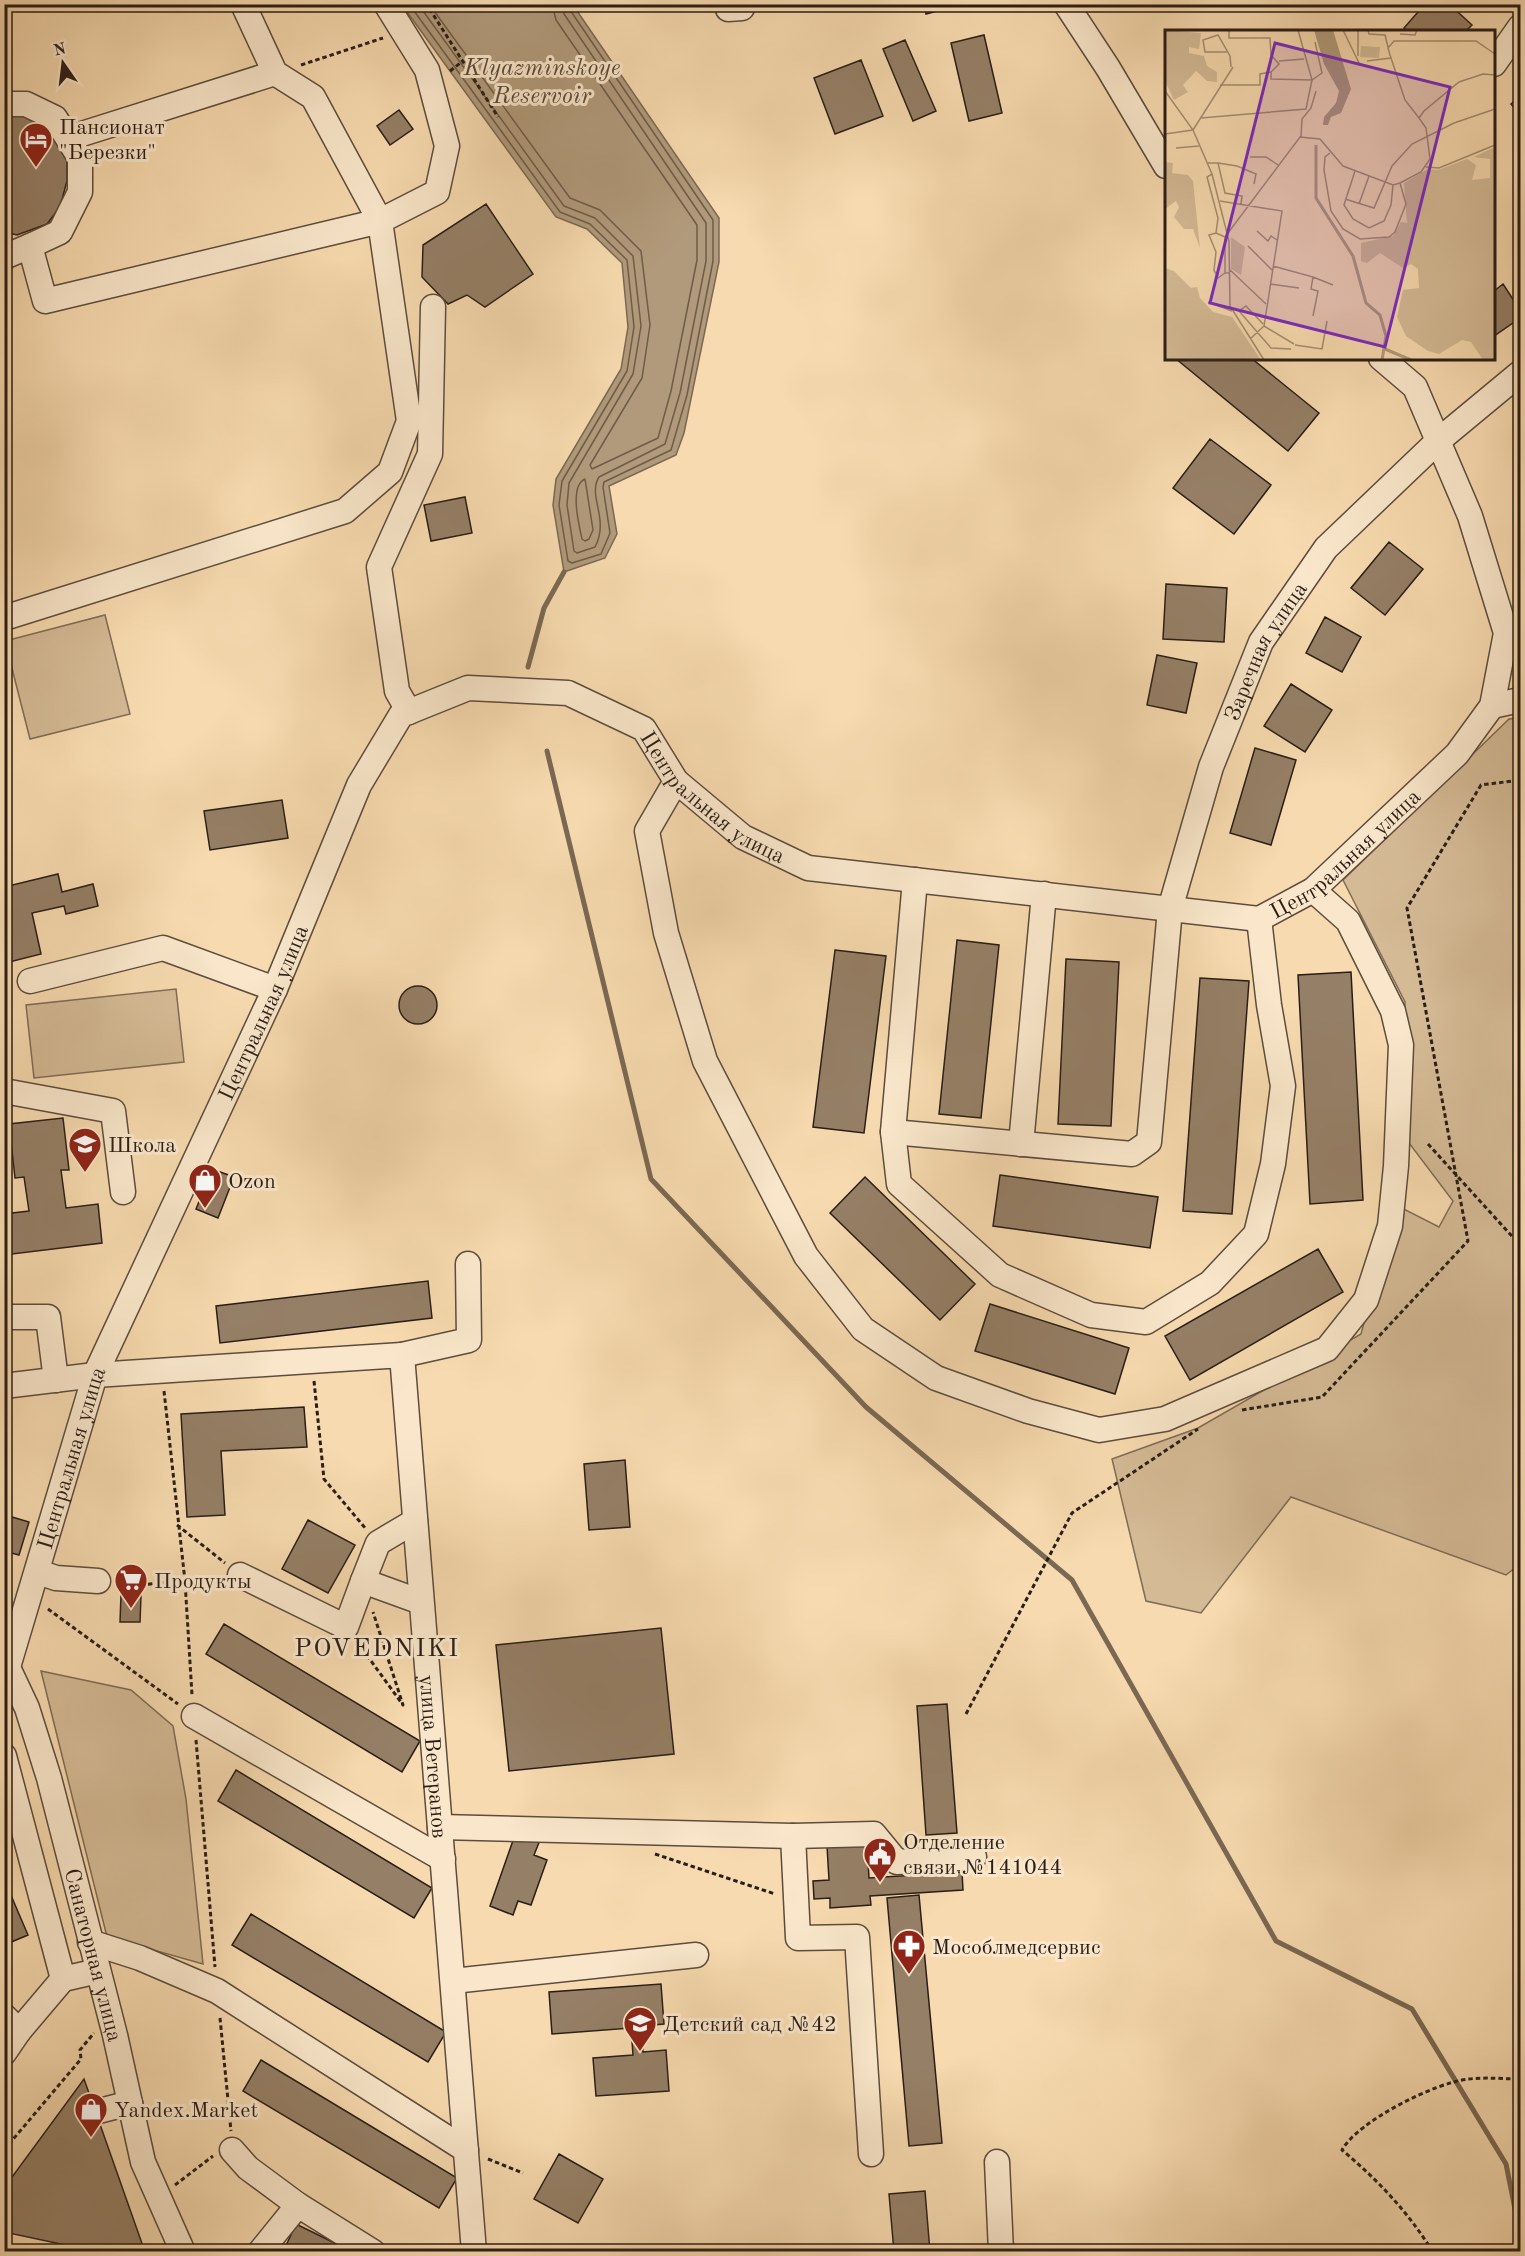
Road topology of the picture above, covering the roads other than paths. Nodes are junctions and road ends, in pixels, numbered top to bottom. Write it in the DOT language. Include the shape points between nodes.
graph roads {
  1 [pos="243,4"];
  2 [pos="386,4"];
  3 [pos="1066,4"];
  4 [pos="1521,27"];
  5 [pos="1495,63"];
  6 [pos="275,73"];
  7 [pos="4,104"];
  8 [pos="69,138"];
  9 [pos="1165,163"];
  10 [pos="380,221"];
  11 [pos="30,246"];
  12 [pos="4,257"];
  13 [pos="433,306"];
  14 [pos="1382,360"];
  15 [pos="1521,373"];
  16 [pos="1438,441"];
  17 [pos="4,618"];
  18 [pos="1521,700"];
  19 [pos="1492,706"];
  20 [pos="409,712"];
  21 [pos="676,781"];
  22 [pos="915,880"];
  23 [pos="1313,890"];
  24 [pos="1044,894"];
  25 [pos="1170,909"];
  26 [pos="1259,919"];
  27 [pos="30,981"];
  28 [pos="275,989"];
  29 [pos="4,1091"];
  30 [pos="893,1132"];
  31 [pos="1021,1144"];
  32 [pos="123,1192"];
  33 [pos="468,1264"];
  34 [pos="4,1317"];
  35 [pos="402,1355"];
  36 [pos="95,1375"];
  37 [pos="56,1380"];
  38 [pos="4,1386"];
  39 [pos="415,1521"];
  40 [pos="38,1572"];
  41 [pos="240,1575"];
  42 [pos="98,1581"];
  43 [pos="363,1581"];
  44 [pos="421,1602"];
  45 [pos="6,1666"];
  46 [pos="194,1716"];
  47 [pos="4,1756"];
  48 [pos="440,1827"];
  49 [pos="793,1836"];
  50 [pos="974,1857"];
  51 [pos="443,1859"];
  52 [pos="90,1942"];
  53 [pos="696,1955"];
  54 [pos="98,1971"];
  55 [pos="63,1979"];
  56 [pos="453,1981"];
  57 [pos="12,2024"];
  58 [pos="4,2053"];
  59 [pos="130,2103"];
  60 [pos="95,2112"];
  61 [pos="232,2150"];
  62 [pos="466,2150"];
  63 [pos="871,2154"];
  64 [pos="997,2162"];
  65 [pos="298,2205"];
  66 [pos="183,2252"];
  67 [pos="260,2252"];
  68 [pos="373,2252"];
  69 [pos="474,2252"];
  70 [pos="1001,2252"];
  1 -- 6 [label="street"];
  2 -- 10 [label="street" via="427,70 447,146 437,192"];
  3 -- 9 [label="street"];
  4 -- 5 [label="street"];
  6 -- 8 [label="street"];
  6 -- 10 [label="street" via="313,97"];
  7 -- 8 [label="street" via="26,104 55,118"];
  8 -- 11 [label="street" via="80,158 80,192 60,232"];
  10 -- 11 [label="street" via="45,301"];
  10 -- 17 [label="street" via="409,421 390,472 345,511"];
  11 -- 12 [label="street"];
  13 -- 20 [label="street" via="430,454 379,567 397,692"];
  14 -- 16 [label="street, Центральная улица" via="1415,387"];
  15 -- 16 [label="street, Заречная улица"];
  16 -- 19 [label="street, Центральная улица" via="1470,516 1506,633"];
  16 -- 25 [label="street, Заречная улица" via="1326,548 1261,642 1211,767"];
  18 -- 19 [label="street"];
  19 -- 23 [label="street, Центральная улица" via="1457,754"];
  20 -- 21 [label="street, Центральная улица" via="468,688 568,693 644,729"];
  20 -- 28 [label="street, Центральная улица" via="401,715 359,785"];
  21 -- 22 [label="street, Центральная улица" via="743,837 808,868"];
  21 -- 23 [label="street" via="646,831 666,933 705,1061 806,1256 862,1329 936,1378 1028,1411 1098,1430 1165,1419 1327,1349 1366,1300 1390,1226 1401,1045 1393,1011 1348,921"];
  22 -- 24 [label="street, Центральная улица"];
  22 -- 30 [label="street"];
  23 -- 26 [label="street, Центральная улица"];
  24 -- 25 [label="street, Центральная улица"];
  24 -- 31 [label="street"];
  25 -- 26 [label="street, Центральная улица"];
  25 -- 31 [label="street, Заречная улица" via="1149,1142 1132,1154"];
  26 -- 30 [label="street" via="1283,1086 1273,1164 1256,1234 1210,1283 1146,1322 1091,1315 1000,1275 899,1184"];
  27 -- 28 [label="street" via="163,948"];
  28 -- 36 [label="street, Центральная улица"];
  29 -- 32 [label="street" via="113,1111"];
  30 -- 31 [label="street, Заречная улица"];
  33 -- 35 [label="street" via="469,1340"];
  34 -- 37 [label="street" via="48,1317"];
  35 -- 36 [label="street"];
  35 -- 39 [label="street, улица Ветеранов"];
  36 -- 37 [label="street"];
  36 -- 40 [label="street, Центральная улица"];
  37 -- 38 [label="street"];
  39 -- 43 [label="street" via="378,1543"];
  39 -- 44 [label="street, улица Ветеранов"];
  40 -- 42 [label="street" via="56,1578"];
  40 -- 45 [label="street, Центральная улица"];
  41 -- 43 [label="street" via="346,1628"];
  43 -- 44 [label="street"];
  44 -- 48 [label="street, улица Ветеранов"];
  45 -- 52 [label="street, Санаторная улица" via="34,1728"];
  46 -- 51 [label="street"];
  47 -- 55 [label="street"];
  48 -- 49 [label="street"];
  48 -- 51 [label="street, улица Ветеранов"];
  49 -- 50 [label="street" via="874,1834 897,1862"];
  49 -- 63 [label="street" via="798,1938 857,1936"];
  51 -- 56 [label="street, улица Ветеранов"];
  52 -- 54 [label="street, Санаторная улица"];
  52 -- 62 [label="street" via="140,1958 217,1991"];
  53 -- 56 [label="street"];
  54 -- 55 [label="street"];
  54 -- 59 [label="street, Санаторная улица"];
  55 -- 57 [label="street"];
  56 -- 62 [label="street, улица Ветеранов"];
  57 -- 58 [label="street"];
  59 -- 60 [label="street"];
  59 -- 66 [label="street, Санаторная улица" via="143,2162"];
  61 -- 65 [label="street" via="248,2168"];
  62 -- 69 [label="street, улица Ветеранов"];
  64 -- 70 [label="street"];
  65 -- 67 [label="street"];
  65 -- 68 [label="street"];
}
